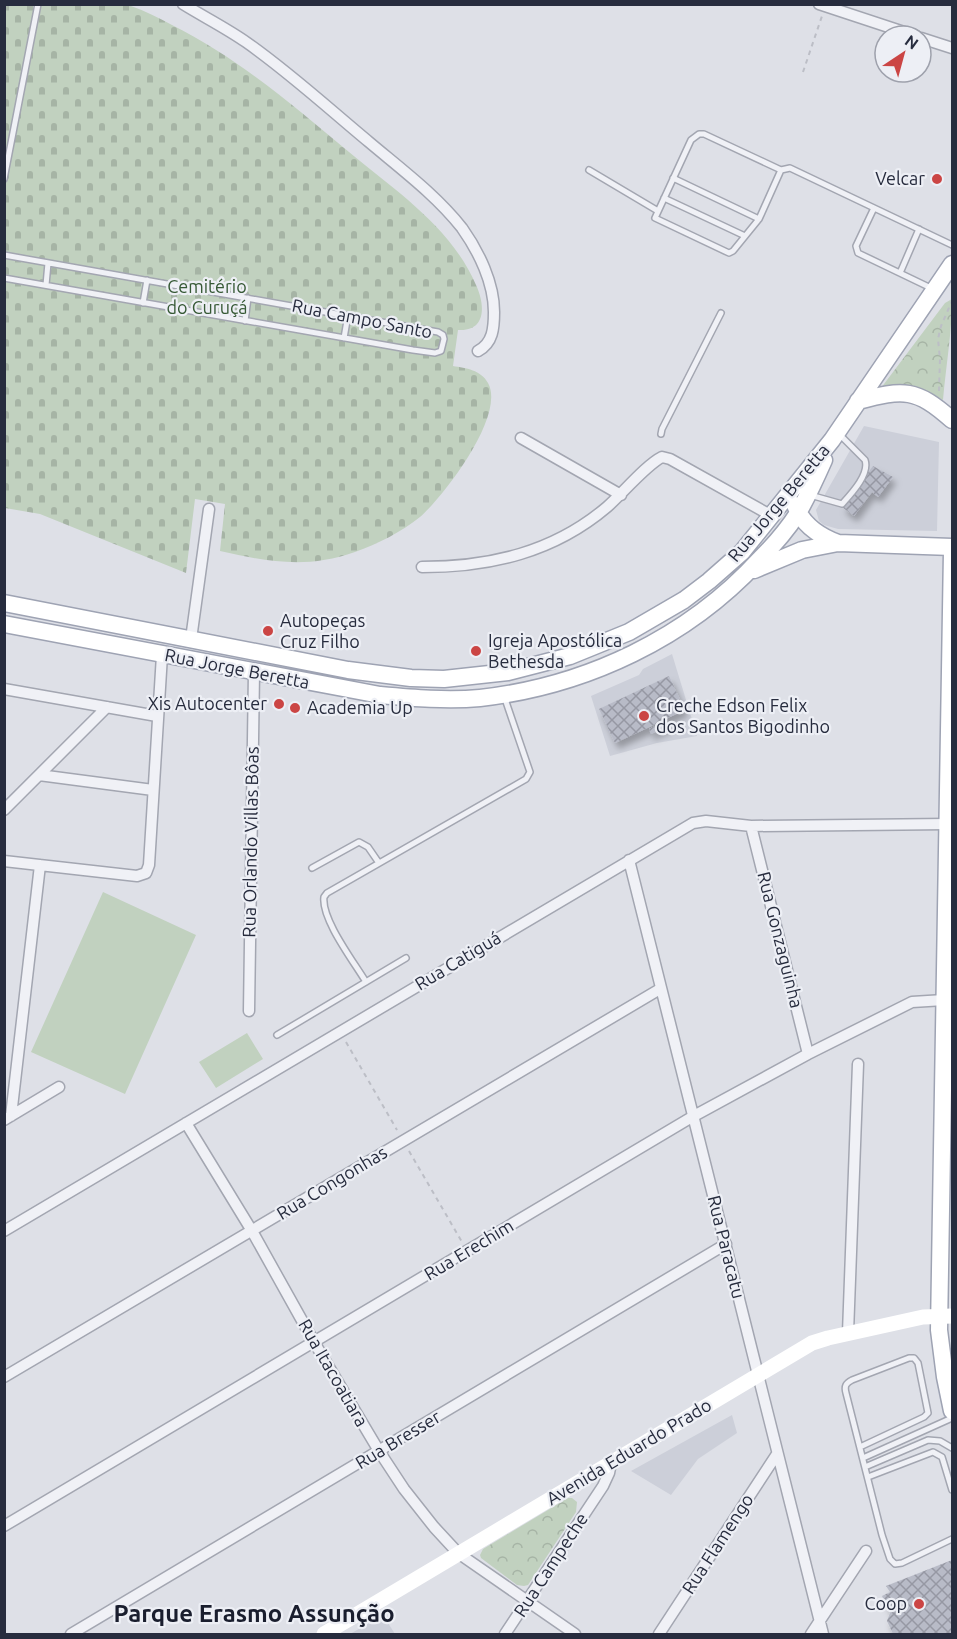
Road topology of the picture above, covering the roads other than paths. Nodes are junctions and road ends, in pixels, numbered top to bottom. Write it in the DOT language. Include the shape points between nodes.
graph roads {
  1 [pos="38,4"];
  2 [pos="183,4"];
  3 [pos="822,5"];
  4 [pos="880,24"];
  5 [pos="933,42"];
  6 [pos="952,48"];
  7 [pos="589,170"];
  8 [pos="781,171"];
  9 [pos="673,178"];
  10 [pos="4,179"];
  11 [pos="664,198"];
  12 [pos="874,208"];
  13 [pos="658,211"];
  14 [pos="759,219"];
  15 [pos="919,230"];
  16 [pos="745,236"];
  17 [pos="952,245"];
  18 [pos="4,255"];
  19 [pos="48,262"];
  20 [pos="952,264"];
  21 [pos="900,273"];
  22 [pos="4,278"];
  23 [pos="147,280"];
  24 [pos="46,285"];
  25 [pos="952,288"];
  26 [pos="932,295"];
  27 [pos="248,298"];
  28 [pos="143,303"];
  29 [pos="721,314"];
  30 [pos="348,315"];
  31 [pos="245,321"];
  32 [pos="344,338"];
  33 [pos="478,351"];
  34 [pos="858,401"];
  35 [pos="952,420"];
  36 [pos="661,435"];
  37 [pos="835,436"];
  38 [pos="521,438"];
  39 [pos="621,495"];
  40 [pos="809,495"];
  41 [pos="209,509"];
  42 [pos="798,513"];
  43 [pos="772,516"];
  44 [pos="838,543"];
  45 [pos="952,549"];
  46 [pos="422,567"];
  47 [pos="747,574"];
  48 [pos="4,603"];
  49 [pos="4,624"];
  50 [pos="191,639"];
  51 [pos="162,655"];
  52 [pos="254,672"];
  53 [pos="6,691"];
  54 [pos="504,694"];
  55 [pos="108,707"];
  56 [pos="157,716"];
  57 [pos="39,775"];
  58 [pos="153,790"];
  59 [pos="4,810"];
  60 [pos="948,824"];
  61 [pos="751,826"];
  62 [pos="629,860"];
  63 [pos="4,861"];
  64 [pos="379,863"];
  65 [pos="40,865"];
  66 [pos="312,868"];
  67 [pos="406,958"];
  68 [pos="366,982"];
  69 [pos="660,989"];
  70 [pos="944,1000"];
  71 [pos="249,1011"];
  72 [pos="276,1035"];
  73 [pos="808,1054"];
  74 [pos="858,1064"];
  75 [pos="58,1087"];
  76 [pos="692,1117"];
  77 [pos="8,1118"];
  78 [pos="186,1123"];
  79 [pos="4,1231"];
  80 [pos="252,1231"];
  81 [pos="726,1244"];
  82 [pos="946,1316"];
  83 [pos="848,1333"];
  84 [pos="314,1342"];
  85 [pos="757,1375"];
  86 [pos="4,1377"];
  87 [pos="952,1411"];
  88 [pos="952,1418"];
  89 [pos="860,1447"];
  90 [pos="952,1448"];
  91 [pos="379,1451"];
  92 [pos="777,1454"];
  93 [pos="863,1458"];
  94 [pos="611,1462"];
  95 [pos="865,1467"];
  96 [pos="868,1477"];
  97 [pos="952,1490"];
  98 [pos="4,1526"];
  99 [pos="952,1539"];
  100 [pos="866,1551"];
  101 [pos="458,1553"];
  102 [pos="526,1602"];
  103 [pos="820,1621"];
  104 [pos="70,1635"];
  105 [pos="324,1635"];
  106 [pos="505,1635"];
  107 [pos="575,1635"];
  108 [pos="659,1635"];
  109 [pos="812,1635"];
  110 [pos="824,1635"];
  1 -- 10 [label="lane"];
  2 -- 33 [label="street" via="244,40 277,65 449,213 472,243 490,286 494,324 490,341"];
  3 -- 4 [label="street"];
  5 -- 6 [label="street"];
  7 -- 13 [label="lane"];
  8 -- 9 [label="lane" via="699,134"];
  8 -- 12 [label="lane" via="790,168"];
  8 -- 14 [label="lane"];
  9 -- 11 [label="lane"];
  9 -- 14 [label="lane"];
  11 -- 13 [label="lane"];
  11 -- 16 [label="lane"];
  12 -- 15 [label="lane"];
  12 -- 21 [label="lane" via="856,249"];
  13 -- 16 [label="lane" via="655,218 725,253 733,251"];
  14 -- 16 [label="lane"];
  15 -- 17 [label="lane"];
  15 -- 21 [label="lane"];
  18 -- 19 [label="lane, Rua Campo Santo"];
  19 -- 23 [label="lane, Rua Campo Santo"];
  19 -- 24 [label="lane"];
  20 -- 26 [label="main road, Rua Jorge Beretta"];
  21 -- 26 [label="lane"];
  22 -- 24 [label="lane, Rua Campo Santo"];
  23 -- 27 [label="lane, Rua Campo Santo"];
  23 -- 28 [label="lane"];
  24 -- 28 [label="lane, Rua Campo Santo"];
  25 -- 26 [label="main road"];
  26 -- 34 [label="main road, Rua Jorge Beretta"];
  27 -- 30 [label="lane, Rua Campo Santo"];
  27 -- 31 [label="lane"];
  28 -- 31 [label="lane, Rua Campo Santo"];
  29 -- 36 [label="lane"];
  30 -- 32 [label="lane"];
  30 -- 32 [label="lane, Rua Campo Santo" via="438,332 444,339 443,346 435,352"];
  31 -- 32 [label="lane, Rua Campo Santo"];
  34 -- 35 [label="main road" via="904,392 924,397"];
  34 -- 37 [label="main road, Rua Jorge Beretta"];
  37 -- 40 [label="main road, Rua Jorge Beretta"];
  37 -- 40 [label="lane" via="864,458 867,469 842,504"];
  37 -- 42 [label="main road" via="797,496"];
  37 -- 43 [label="main road, Rua Jorge Beretta"];
  38 -- 39 [label="street"];
  39 -- 43 [label="street" via="656,460 666,457"];
  39 -- 46 [label="street" via="580,528 529,552 466,565"];
  40 -- 42 [label="main road, Rua Jorge Beretta"];
  41 -- 50 [label="street"];
  42 -- 44 [label="main road" via="816,533"];
  42 -- 47 [label="main road, Rua Jorge Beretta"];
  43 -- 50 [label="main road, Rua Jorge Beretta" via="726,567 684,600 600,645 529,668 455,678 411,678 348,670"];
  44 -- 45 [label="main road"];
  44 -- 47 [label="main road" via="802,550"];
  45 -- 60 [label="main road"];
  47 -- 54 [label="main road, Rua Jorge Beretta" via="696,616 638,651 576,677"];
  48 -- 50 [label="main road, Rua Jorge Beretta"];
  49 -- 51 [label="main road, Rua Jorge Beretta"];
  51 -- 52 [label="main road, Rua Jorge Beretta"];
  51 -- 56 [label="street"];
  52 -- 54 [label="main road, Rua Jorge Beretta" via="389,696 443,699"];
  52 -- 71 [label="street, Rua Orlando Villas Bôas"];
  53 -- 55 [label="street"];
  54 -- 64 [label="lane" via="529,768 528,776"];
  55 -- 56 [label="street"];
  55 -- 57 [label="street"];
  56 -- 58 [label="street"];
  57 -- 58 [label="street"];
  57 -- 59 [label="street"];
  58 -- 65 [label="street" via="146,873 137,876"];
  60 -- 61 [label="street, Rua Catiguá"];
  60 -- 70 [label="main road"];
  61 -- 62 [label="street, Rua Catiguá" via="693,823"];
  61 -- 73 [label="street, Rua Gonzaguinha"];
  62 -- 69 [label="street, Rua Paracatu"];
  62 -- 78 [label="street, Rua Catiguá"];
  63 -- 65 [label="street"];
  64 -- 66 [label="lane" via="368,847 359,842"];
  64 -- 68 [label="lane" via="327,893 324,901 331,923"];
  65 -- 77 [label="street"];
  67 -- 68 [label="lane"];
  68 -- 72 [label="lane"];
  69 -- 76 [label="street, Rua Paracatu"];
  69 -- 80 [label="street, Rua Congonhas"];
  70 -- 73 [label="street, Rua Erechim" via="912,1002"];
  70 -- 82 [label="main road"];
  73 -- 76 [label="street, Rua Erechim"];
  74 -- 83 [label="street"];
  75 -- 77 [label="street"];
  76 -- 81 [label="street, Rua Paracatu"];
  76 -- 84 [label="street, Rua Erechim"];
  78 -- 79 [label="street, Rua Catiguá"];
  78 -- 80 [label="street, Rua Itacoatiara"];
  80 -- 84 [label="street, Rua Itacoatiara"];
  80 -- 86 [label="street, Rua Congonhas"];
  81 -- 85 [label="street, Rua Paracatu"];
  81 -- 91 [label="street, Rua Bresser"];
  82 -- 83 [label="street, Avenida Eduardo Prado"];
  82 -- 87 [label="main road" via="945,1377"];
  83 -- 85 [label="street, Avenida Eduardo Prado" via="812,1343"];
  84 -- 91 [label="street, Rua Itacoatiara"];
  84 -- 98 [label="street, Rua Erechim"];
  85 -- 92 [label="street, Rua Paracatu"];
  85 -- 94 [label="street, Avenida Eduardo Prado"];
  88 -- 93 [label="lane"];
  89 -- 89 [label="lane" via="846,1384 914,1358 928,1413"];
  89 -- 93 [label="lane"];
  90 -- 95 [label="lane" via="928,1440"];
  91 -- 101 [label="street, Rua Itacoatiara" via="404,1489"];
  91 -- 104 [label="street, Rua Bresser"];
  92 -- 103 [label="street, Rua Paracatu"];
  92 -- 108 [label="street, Rua Flamengo"];
  93 -- 95 [label="lane"];
  94 -- 101 [label="street, Avenida Eduardo Prado"];
  94 -- 102 [label="street, Rua Campeche" via="603,1486"];
  95 -- 96 [label="lane"];
  96 -- 97 [label="lane" via="933,1452 942,1457"];
  96 -- 99 [label="lane" via="882,1535 895,1564"];
  100 -- 103 [label="street"];
  101 -- 102 [label="street, Rua Itacoatiara"];
  101 -- 105 [label="street, Avenida Eduardo Prado"];
  102 -- 106 [label="street, Rua Campeche"];
  102 -- 107 [label="street, Rua Itacoatiara"];
  103 -- 109 [label="street"];
  103 -- 110 [label="street, Rua Paracatu"];
}
